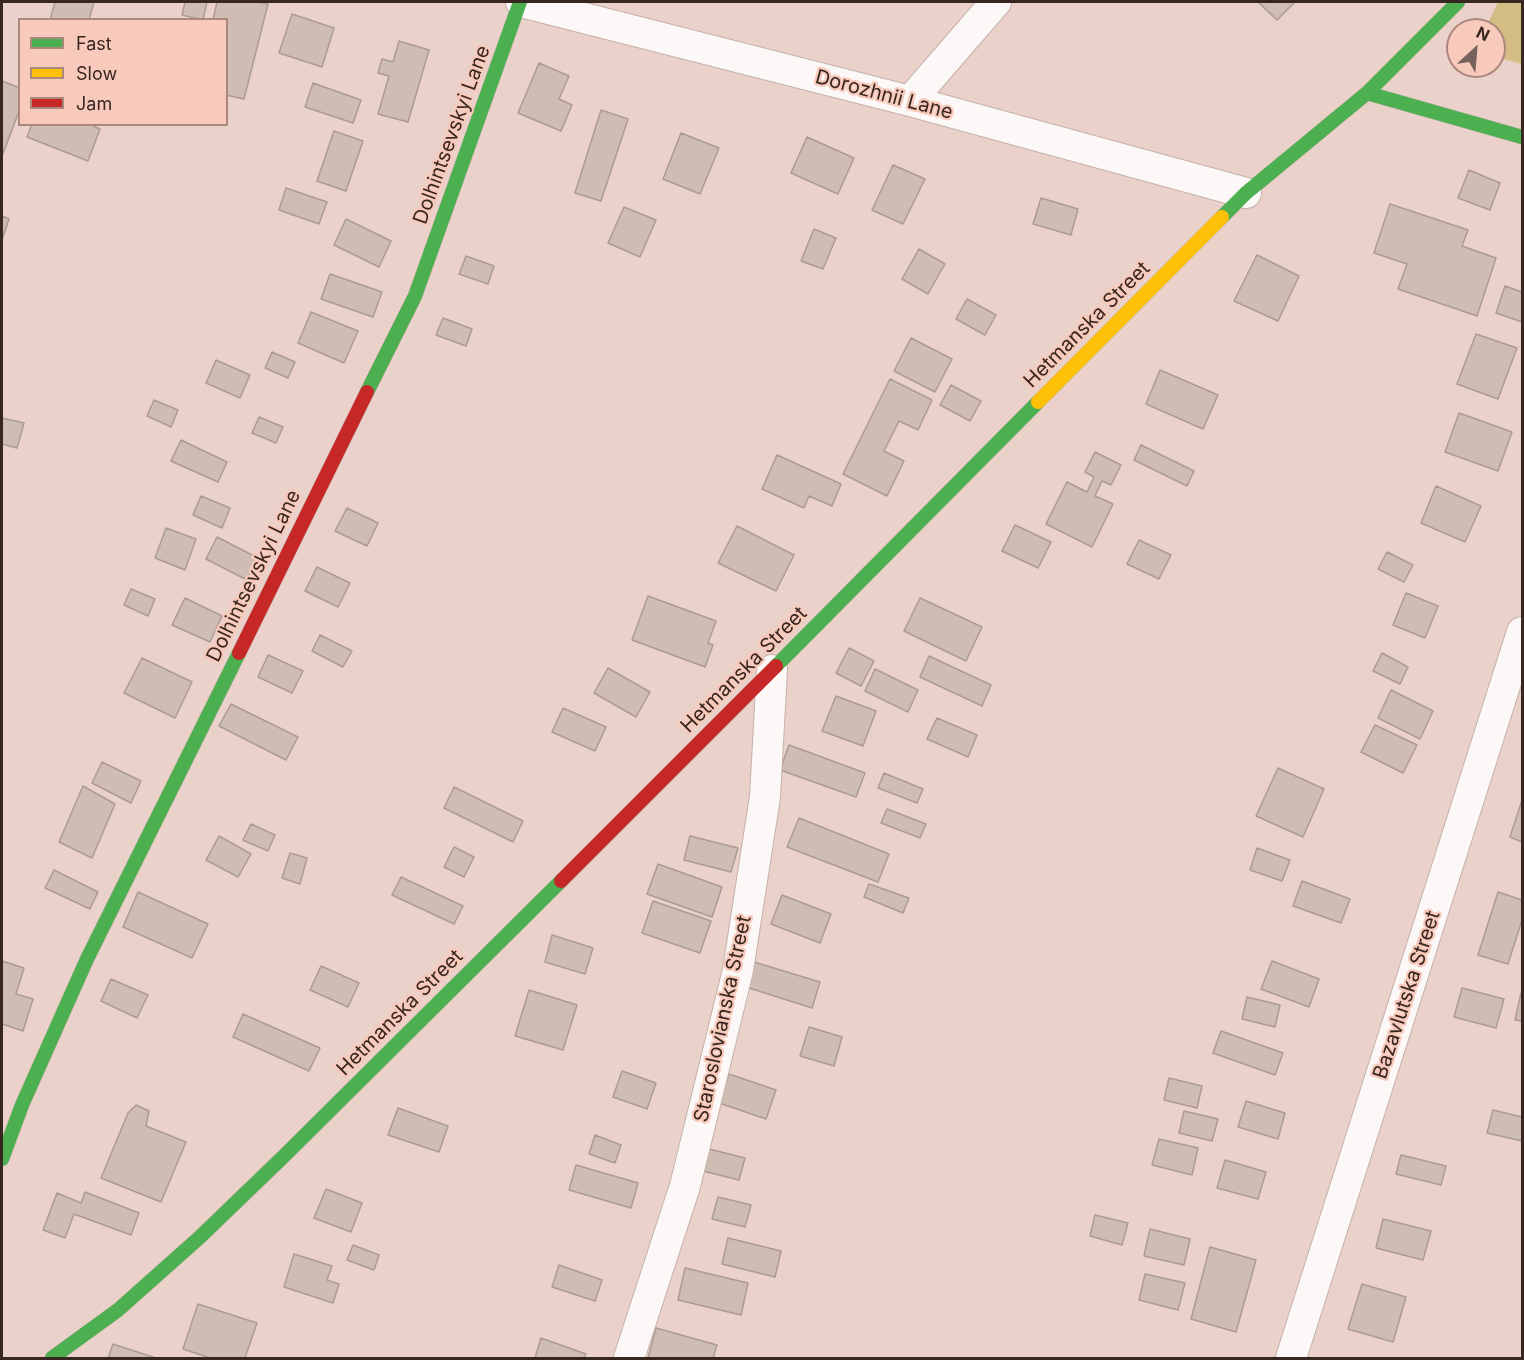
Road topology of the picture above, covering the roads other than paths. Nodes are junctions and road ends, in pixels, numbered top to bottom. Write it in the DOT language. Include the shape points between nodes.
graph roads {
  1 [pos="521,2"];
  2 [pos="996,2"];
  3 [pos="1458,2"];
  4 [pos="1367,93"];
  5 [pos="910,101"];
  6 [pos="1522,137"];
  7 [pos="1246,193"];
  8 [pos="1522,632"];
  9 [pos="772,670"];
  10 [pos="2,1159"];
  11 [pos="52,1359"];
  12 [pos="629,1359"];
  13 [pos="1291,1359"];
  1 -- 5 [label="street, Dorozhnii Lane"];
  1 -- 10 [label="street, Dolhintsevskyi Lane" via="415,296 87,959"];
  2 -- 5 [label="street"];
  3 -- 4 [label="street, Hetmanska Street"];
  4 -- 6 [label="street"];
  4 -- 7 [label="street, Hetmanska Street"];
  5 -- 7 [label="street, Dorozhnii Lane"];
  7 -- 9 [label="street, Hetmanska Street"];
  8 -- 13 [label="street, Bazavlutska Street"];
  9 -- 11 [label="street, Hetmanska Street" via="209,1229 118,1310"];
  9 -- 12 [label="street, Staroslovianska Street" via="765,797 738,970 685,1186"];
}
